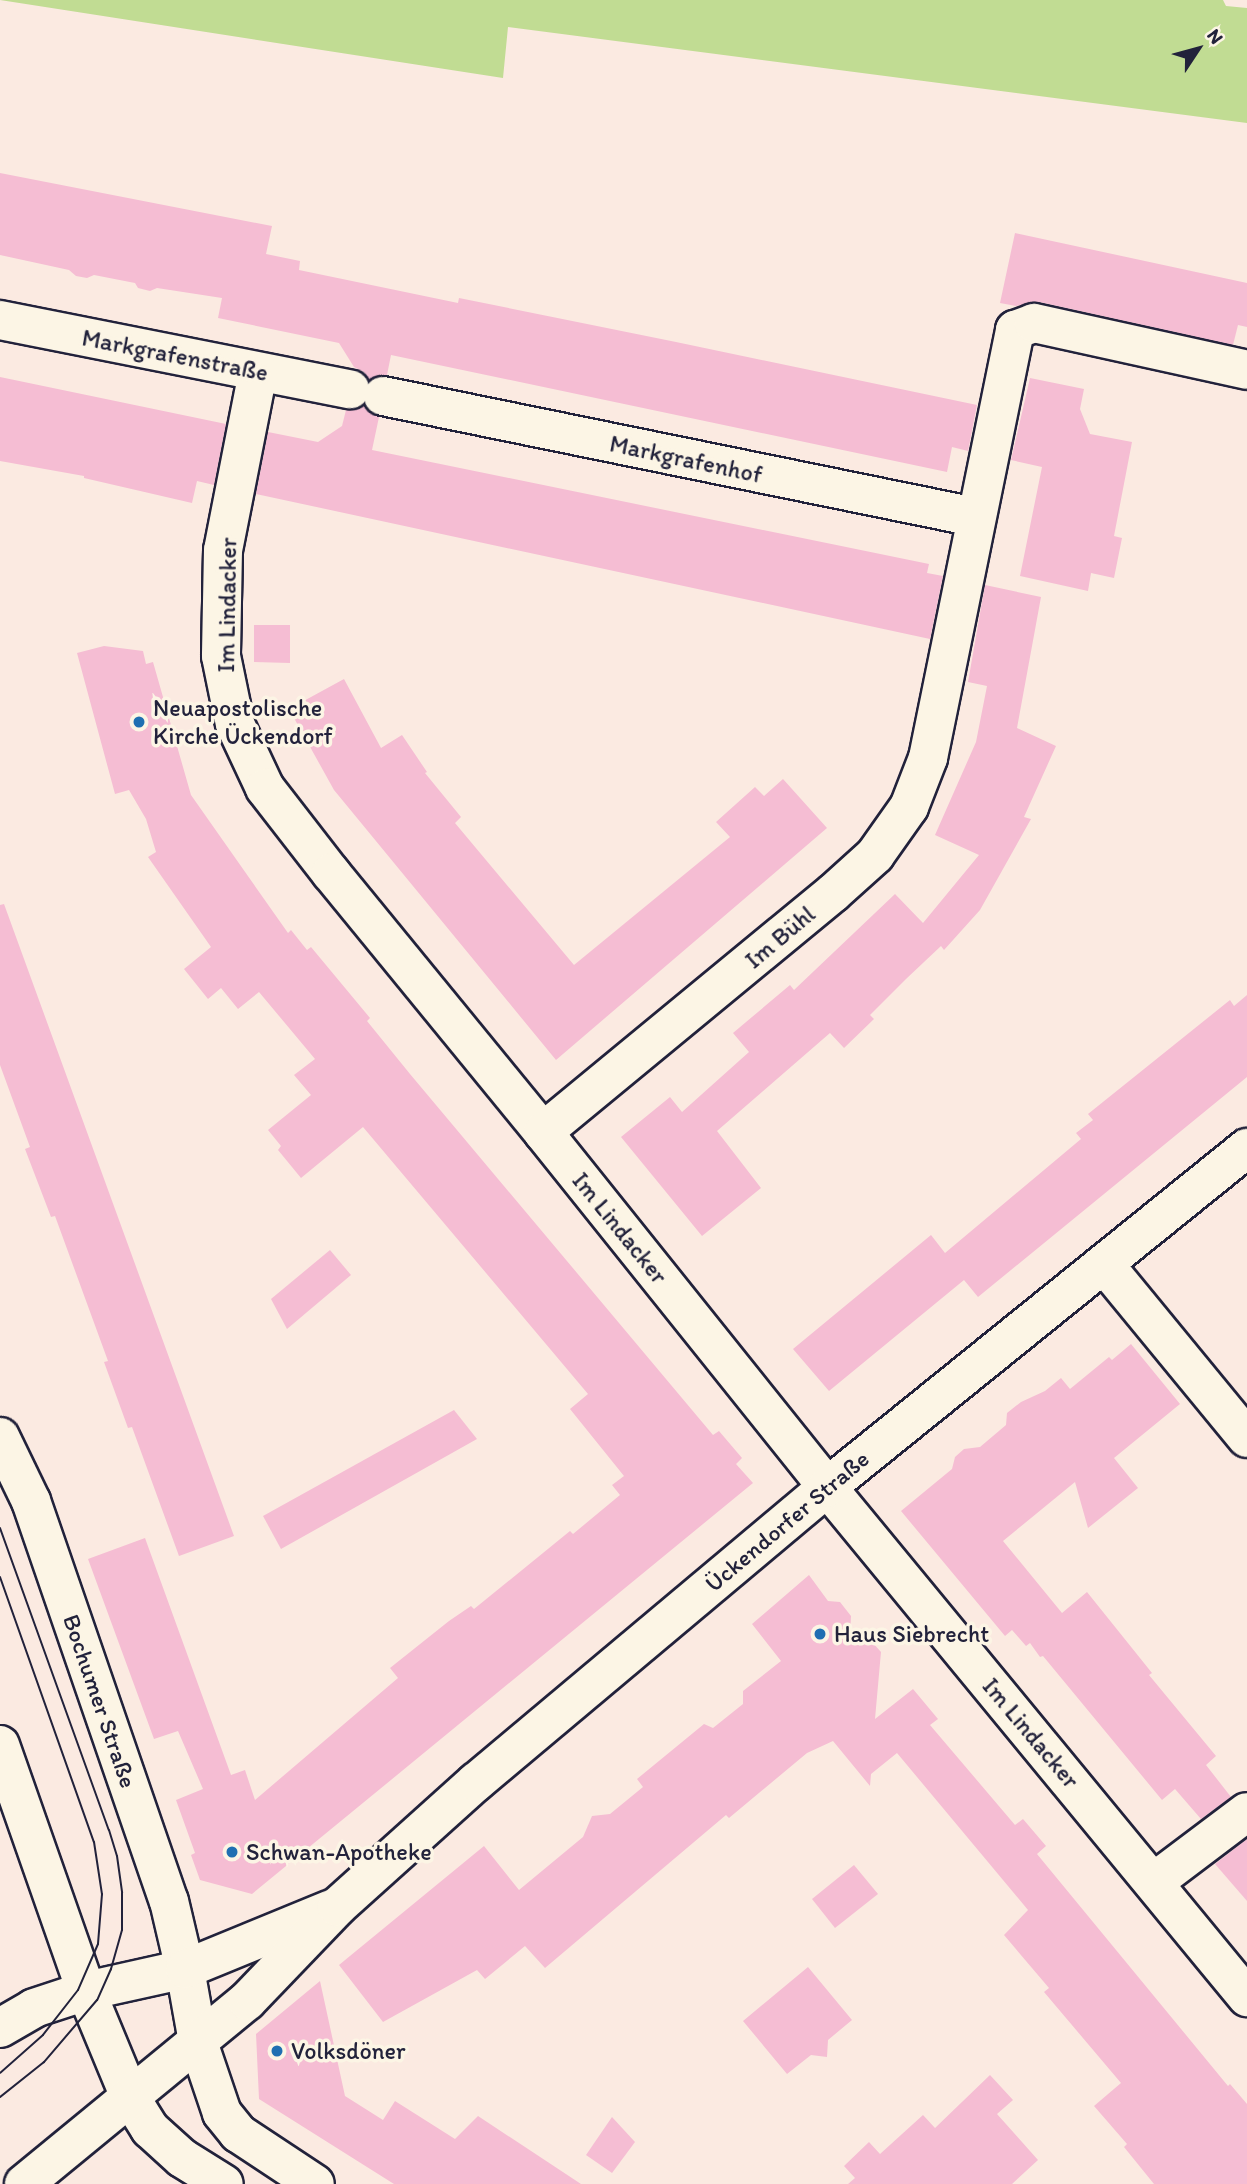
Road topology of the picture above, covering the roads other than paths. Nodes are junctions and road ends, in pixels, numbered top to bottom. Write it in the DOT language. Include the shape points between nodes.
graph roads {
  1 [pos="0,320"];
  2 [pos="1247,370"];
  3 [pos="258,372"];
  4 [pos="377,395"];
  5 [pos="975,517"];
  6 [pos="543,1132"];
  7 [pos="1247,1148"];
  8 [pos="1104,1264"];
  9 [pos="0,1437"];
  10 [pos="1247,1438"];
  11 [pos="827,1486"];
  12 [pos="0,1745"];
  13 [pos="1247,1812"];
  14 [pos="1154,1882"];
  15 [pos="337,1907"];
  16 [pos="185,1969"];
  17 [pos="86,1991"];
  18 [pos="1247,1997"];
  19 [pos="0,2028"];
  20 [pos="198,2042"];
  21 [pos="130,2097"];
  22 [pos="24,2184"];
  23 [pos="224,2184"];
  24 [pos="315,2184"];
  1 -- 3 [label="street, Markgrafenstraße"];
  2 -- 5 [label="street" via="1034,323 1024,325 1011,339"];
  3 -- 4 [label="street, Markgrafenstraße"];
  3 -- 6 [label="street, Im Lindacker" via="223,550 221,656 238,733 256,773 281,809"];
  4 -- 5 [label="street, Markgrafenhof"];
  5 -- 6 [label="street, Im Bühl" via="928,758 909,807 875,855"];
  6 -- 11 [label="street, Im Lindacker"];
  7 -- 8 [label="street, Ückendorfer Straße"];
  8 -- 10 [label="street"];
  8 -- 11 [label="street, Ückendorfer Straße"];
  9 -- 16 [label="street, Bochumer Straße" via="31,1501 169,1901"];
  11 -- 14 [label="street, Im Lindacker"];
  11 -- 15 [label="street, Ückendorfer Straße" via="476,1782"];
  12 -- 17 [label="street"];
  13 -- 14 [label="street"];
  14 -- 18 [label="street, Im Lindacker"];
  15 -- 16 [label="street, Ückendorfer Straße"];
  15 -- 20 [label="street, Ückendorfer Straße" via="247,2001"];
  16 -- 17 [label="street, Ückendorfer Straße"];
  16 -- 20 [label="street, Bochumer Straße"];
  17 -- 19 [label="street" via="34,2008"];
  17 -- 21 [label="street"];
  20 -- 21 [label="street, Ückendorfer Straße"];
  20 -- 24 [label="street, Bochumer Straße" via="222,2113 238,2133"];
  21 -- 22 [label="street"];
  21 -- 23 [label="street" via="150,2129 183,2158"];
}
